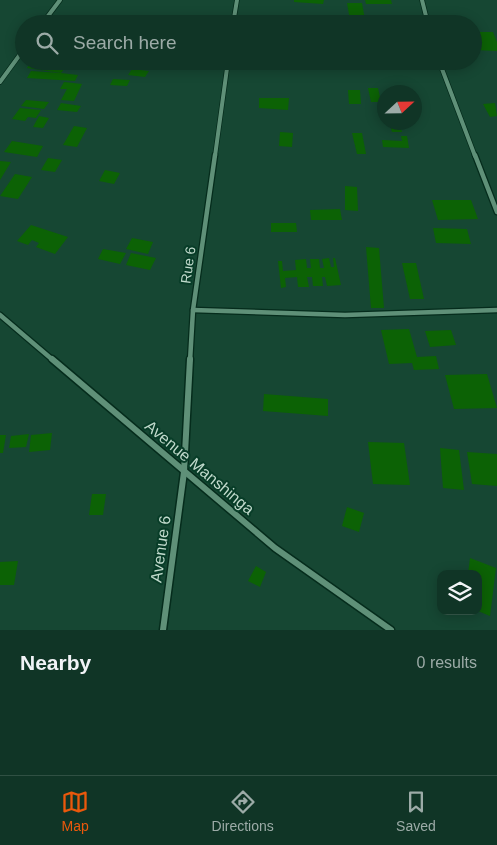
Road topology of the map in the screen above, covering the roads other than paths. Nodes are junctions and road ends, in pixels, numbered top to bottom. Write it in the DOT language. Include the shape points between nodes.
graph roads {
  1 [pos="60,0"];
  2 [pos="237,0"];
  3 [pos="422,0"];
  4 [pos="49,15"];
  5 [pos="235,15"];
  6 [pos="426,15"];
  7 [pos="15,61"];
  8 [pos="227,70"];
  9 [pos="442,70"];
  10 [pos="0,82"];
  11 [pos="497,212"];
  12 [pos="193,310"];
  13 [pos="497,310"];
  14 [pos="0,315"];
  15 [pos="184,472"];
  16 [pos="163,630"];
  17 [pos="391,630"];
  1 -- 4 [label="street"];
  2 -- 5 [label="street"];
  3 -- 6 [label="street"];
  7 -- 10 [label="street"];
  8 -- 12 [label="street, Rue 6"];
  9 -- 11 [label="street"];
  12 -- 13 [label="street" via="266,315 412,315"];
  12 -- 15 [label="street, Rue 6"];
  14 -- 15 [label="street, Avenue Manshinga"];
  15 -- 16 [label="street, Avenue 6"];
  15 -- 17 [label="street, Avenue Manshinga" via="274,548"];
}
